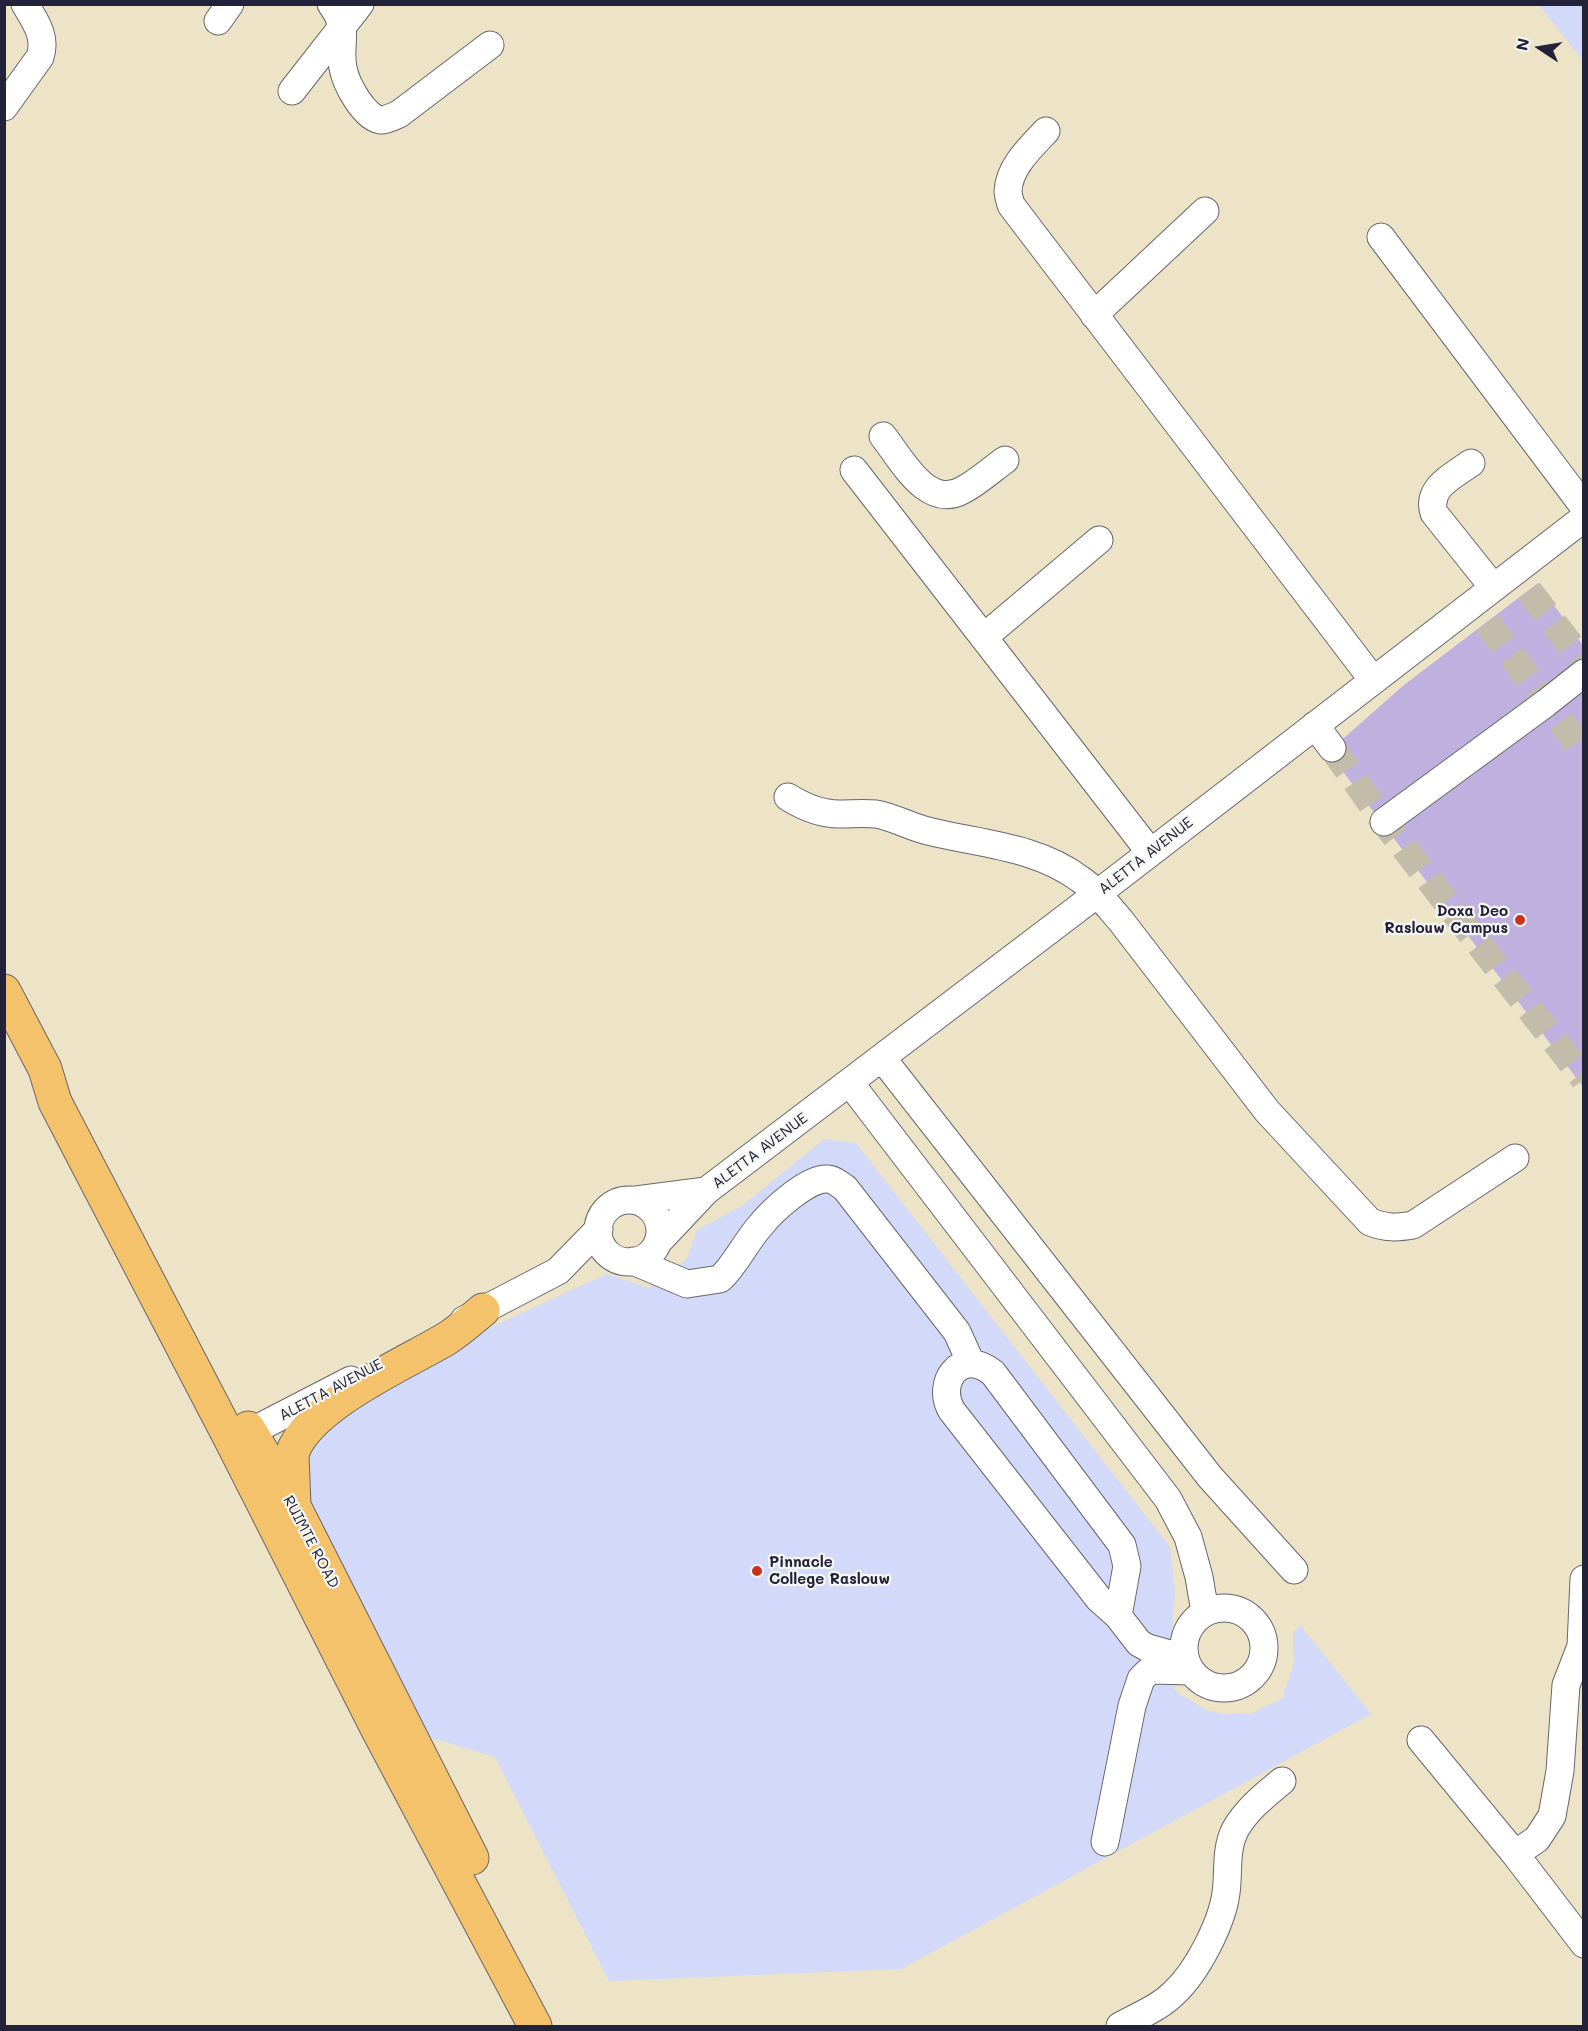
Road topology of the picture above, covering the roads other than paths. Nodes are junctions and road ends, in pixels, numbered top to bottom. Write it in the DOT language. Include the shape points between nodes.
graph roads {
  1 [pos="25,4"];
  2 [pos="331,4"];
  3 [pos="360,4"];
  4 [pos="342,28"];
  5 [pos="490,45"];
  6 [pos="292,91"];
  7 [pos="4,107"];
  8 [pos="1046,131"];
  9 [pos="1205,212"];
  10 [pos="1381,237"];
  11 [pos="1094,315"];
  12 [pos="883,436"];
  13 [pos="1005,460"];
  14 [pos="1471,463"];
  15 [pos="854,470"];
  16 [pos="917,479"];
  17 [pos="1584,507"];
  18 [pos="884,509"];
  19 [pos="1584,518"];
  20 [pos="1099,540"];
  21 [pos="1512,583"];
  22 [pos="984,638"];
  23 [pos="1584,673"];
  24 [pos="1373,680"];
  25 [pos="1315,725"];
  26 [pos="1332,748"];
  27 [pos="788,797"];
  28 [pos="1384,822"];
  29 [pos="1150,852"];
  30 [pos="1097,894"];
  31 [pos="8,998"];
  32 [pos="882,1058"];
  33 [pos="850,1083"];
  34 [pos="1515,1158"];
  35 [pos="706,1191"];
  36 [pos="636,1200"];
  37 [pos="599,1229"];
  38 [pos="658,1242"];
  39 [pos="628,1261"];
  40 [pos="558,1271"];
  41 [pos="483,1310"];
  42 [pos="971,1363"];
  43 [pos="241,1437"];
  44 [pos="294,1506"];
  45 [pos="1294,1570"];
  46 [pos="1584,1580"];
  47 [pos="1205,1612"];
  48 [pos="1118,1616"];
  49 [pos="1139,1643"];
  50 [pos="1582,1646"];
  51 [pos="1187,1664"];
  52 [pos="1132,1706"];
  53 [pos="1421,1740"];
  54 [pos="1572,1771"];
  55 [pos="1282,1780"];
  56 [pos="1105,1842"];
  57 [pos="1515,1854"];
  58 [pos="1584,1944"];
  59 [pos="535,2026"];
  60 [pos="556,2026"];
  61 [pos="1120,2026"];
  1 -- 7 [label="street" via="42,35 43,50"];
  2 -- 4 [label="street"];
  3 -- 4 [label="street"];
  4 -- 5 [label="street" via="347,79 370,115 379,120 399,114"];
  4 -- 6 [label="street"];
  8 -- 11 [label="street" via="1022,157 1013,174 1008,191 1011,205"];
  9 -- 11 [label="street"];
  10 -- 17 [label="street"];
  11 -- 24 [label="street"];
  12 -- 16 [label="street"];
  13 -- 16 [label="street" via="950,496 937,495"];
  14 -- 21 [label="street" via="1435,492 1431,504 1434,513"];
  15 -- 18 [label="street"];
  16 -- 18 [label="street"];
  18 -- 22 [label="street"];
  19 -- 21 [label="street, ALETTA AVENUE"];
  20 -- 22 [label="street"];
  21 -- 24 [label="street, ALETTA AVENUE" via="1479,614"];
  22 -- 29 [label="street"];
  23 -- 28 [label="street"];
  24 -- 25 [label="street, ALETTA AVENUE"];
  25 -- 26 [label="street"];
  25 -- 29 [label="street, ALETTA AVENUE"];
  27 -- 30 [label="street" via="818,812 876,814 925,831 1015,849 1062,867"];
  29 -- 30 [label="street, ALETTA AVENUE"];
  30 -- 32 [label="street, ALETTA AVENUE"];
  30 -- 34 [label="street" via="1267,1111 1370,1222 1395,1228 1413,1225"];
  31 -- 43 [label="main road, RUIMTE ROAD" via="45,1070 55,1102"];
  32 -- 33 [label="street, ALETTA AVENUE"];
  32 -- 45 [label="street" via="1210,1477"];
  33 -- 35 [label="street, ALETTA AVENUE"];
  33 -- 47 [label="street" via="1168,1499 1188,1537"];
  35 -- 36 [label="street, ALETTA AVENUE"];
  35 -- 38 [label="street, ALETTA AVENUE"];
  36 -- 37 [label="street" via="615,1203 601,1219"];
  36 -- 38 [label="street" via="646,1204 659,1221"];
  37 -- 39 [label="street" via="605,1250"];
  37 -- 40 [label="street, ALETTA AVENUE"];
  38 -- 39 [label="street" via="644,1258"];
  39 -- 40 [label="street, ALETTA AVENUE"];
  39 -- 42 [label="street" via="687,1284 720,1279 760,1225 797,1191 812,1182 833,1180 845,1188 957,1332"];
  40 -- 41 [label="street, ALETTA AVENUE"];
  41 -- 43 [label="street, ALETTA AVENUE"];
  41 -- 44 [label="main road" via="448,1338 374,1379 310,1425 292,1454"];
  42 -- 48 [label="street" via="993,1373 1122,1545 1127,1566"];
  42 -- 48 [label="street" via="959,1366 950,1377 948,1404 1099,1599"];
  43 -- 44 [label="main road, RUIMTE ROAD"];
  43 -- 59 [label="main road, RUIMTE ROAD" via="378,1730"];
  44 -- 60 [label="main road, RUIMTE ROAD"];
  46 -- 50 [label="street"];
  47 -- 51 [label="street" via="1187,1632 1183,1645"];
  47 -- 51 [label="street" via="1218,1608 1243,1612 1260,1632 1263,1658 1249,1680 1225,1689 1199,1681"];
  48 -- 49 [label="street"];
  49 -- 51 [label="street"];
  49 -- 52 [label="street"];
  50 -- 54 [label="street" via="1566,1685"];
  51 -- 52 [label="street" via="1149,1671 1141,1679"];
  52 -- 56 [label="street"];
  53 -- 57 [label="street"];
  54 -- 57 [label="street" via="1549,1823 1537,1839"];
  55 -- 61 [label="street" via="1245,1815 1236,1829 1229,1845 1220,1919 1196,1966 1175,1992"];
  57 -- 58 [label="street"];
}
